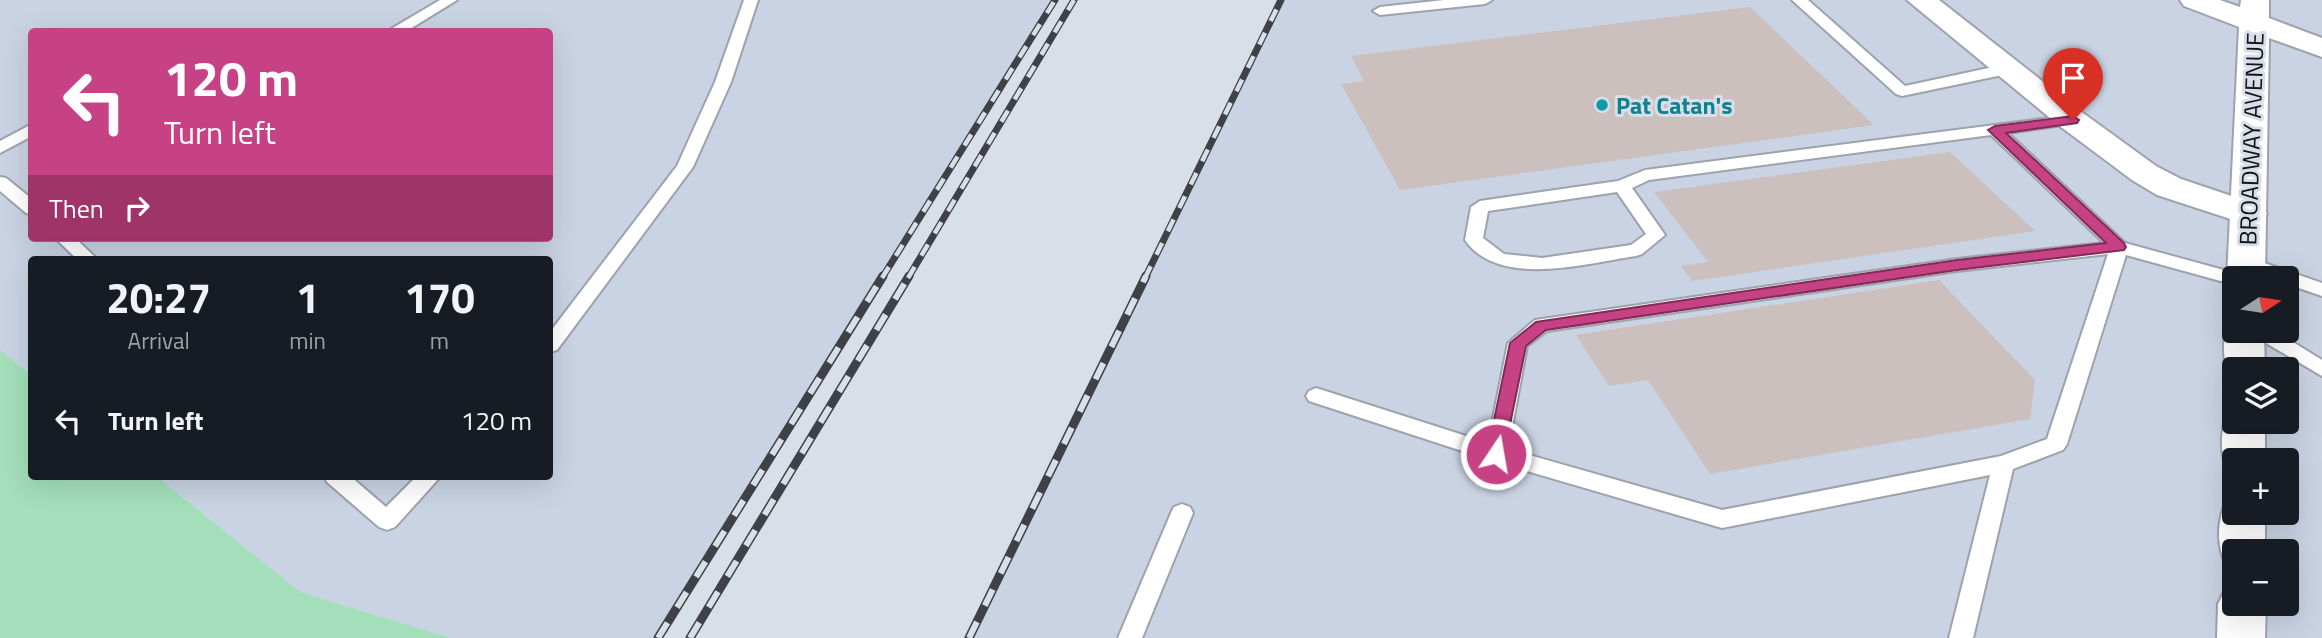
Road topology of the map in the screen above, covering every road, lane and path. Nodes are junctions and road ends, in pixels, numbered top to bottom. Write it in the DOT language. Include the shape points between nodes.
graph roads {
  1 [pos="450,0"];
  2 [pos="751,0"];
  3 [pos="1485,0"];
  4 [pos="1799,0"];
  5 [pos="1922,0"];
  6 [pos="2194,0"];
  7 [pos="1380,11"];
  8 [pos="2255,12"];
  9 [pos="400,28"];
  10 [pos="2322,48"];
  11 [pos="2007,69"];
  12 [pos="2073,120"];
  13 [pos="1995,130"];
  14 [pos="28,131"];
  15 [pos="0,148"];
  16 [pos="0,182"];
  17 [pos="1622,186"];
  18 [pos="28,206"];
  19 [pos="2249,214"];
  20 [pos="69,242"];
  21 [pos="2119,247"];
  22 [pos="85,256"];
  23 [pos="2244,266"];
  24 [pos="2222,269"];
  25 [pos="2300,285"];
  26 [pos="2322,290"];
  27 [pos="553,341"];
  28 [pos="2280,343"];
  29 [pos="2322,369"];
  30 [pos="1316,396"];
  31 [pos="1496,454"];
  32 [pos="2003,464"];
  33 [pos="340,480"];
  34 [pos="426,480"];
  35 [pos="1182,513"];
  36 [pos="2242,616"];
  37 [pos="1130,638"];
  38 [pos="1961,638"];
  39 [pos="2241,638"];
  1 -- 9 [label="lane"];
  2 -- 27 [label="lane" via="723,82 685,167"];
  3 -- 7 [label="lane"];
  4 -- 11 [label="lane" via="1902,91"];
  5 -- 11 [label="main road"];
  6 -- 8 [label="main road"];
  8 -- 10 [label="main road"];
  8 -- 19 [label="main road, BROADWAY AVENUE"];
  11 -- 12 [label="main road"];
  12 -- 13 [label="lane"];
  12 -- 19 [label="main road" via="2169,187"];
  13 -- 17 [label="lane" via="1645,175"];
  13 -- 21 [label="lane"];
  14 -- 15 [label="lane"];
  16 -- 18 [label="lane"];
  17 -- 17 [label="lane" via="1480,207 1474,240 1499,259 1542,264 1636,250 1656,235"];
  19 -- 23 [label="main road, BROADWAY AVENUE"];
  20 -- 22 [label="lane"];
  21 -- 24 [label="lane"];
  21 -- 31 [label="lane" via="1957,265 1542,326 1518,343"];
  21 -- 32 [label="lane" via="2056,444"];
  25 -- 26 [label="lane"];
  28 -- 29 [label="lane"];
  30 -- 31 [label="lane"];
  31 -- 32 [label="lane" via="1722,519"];
  32 -- 38 [label="lane"];
  33 -- 34 [label="lane" via="387,521"];
  35 -- 37 [label="lane"];
  36 -- 39 [label="main road"];
}
